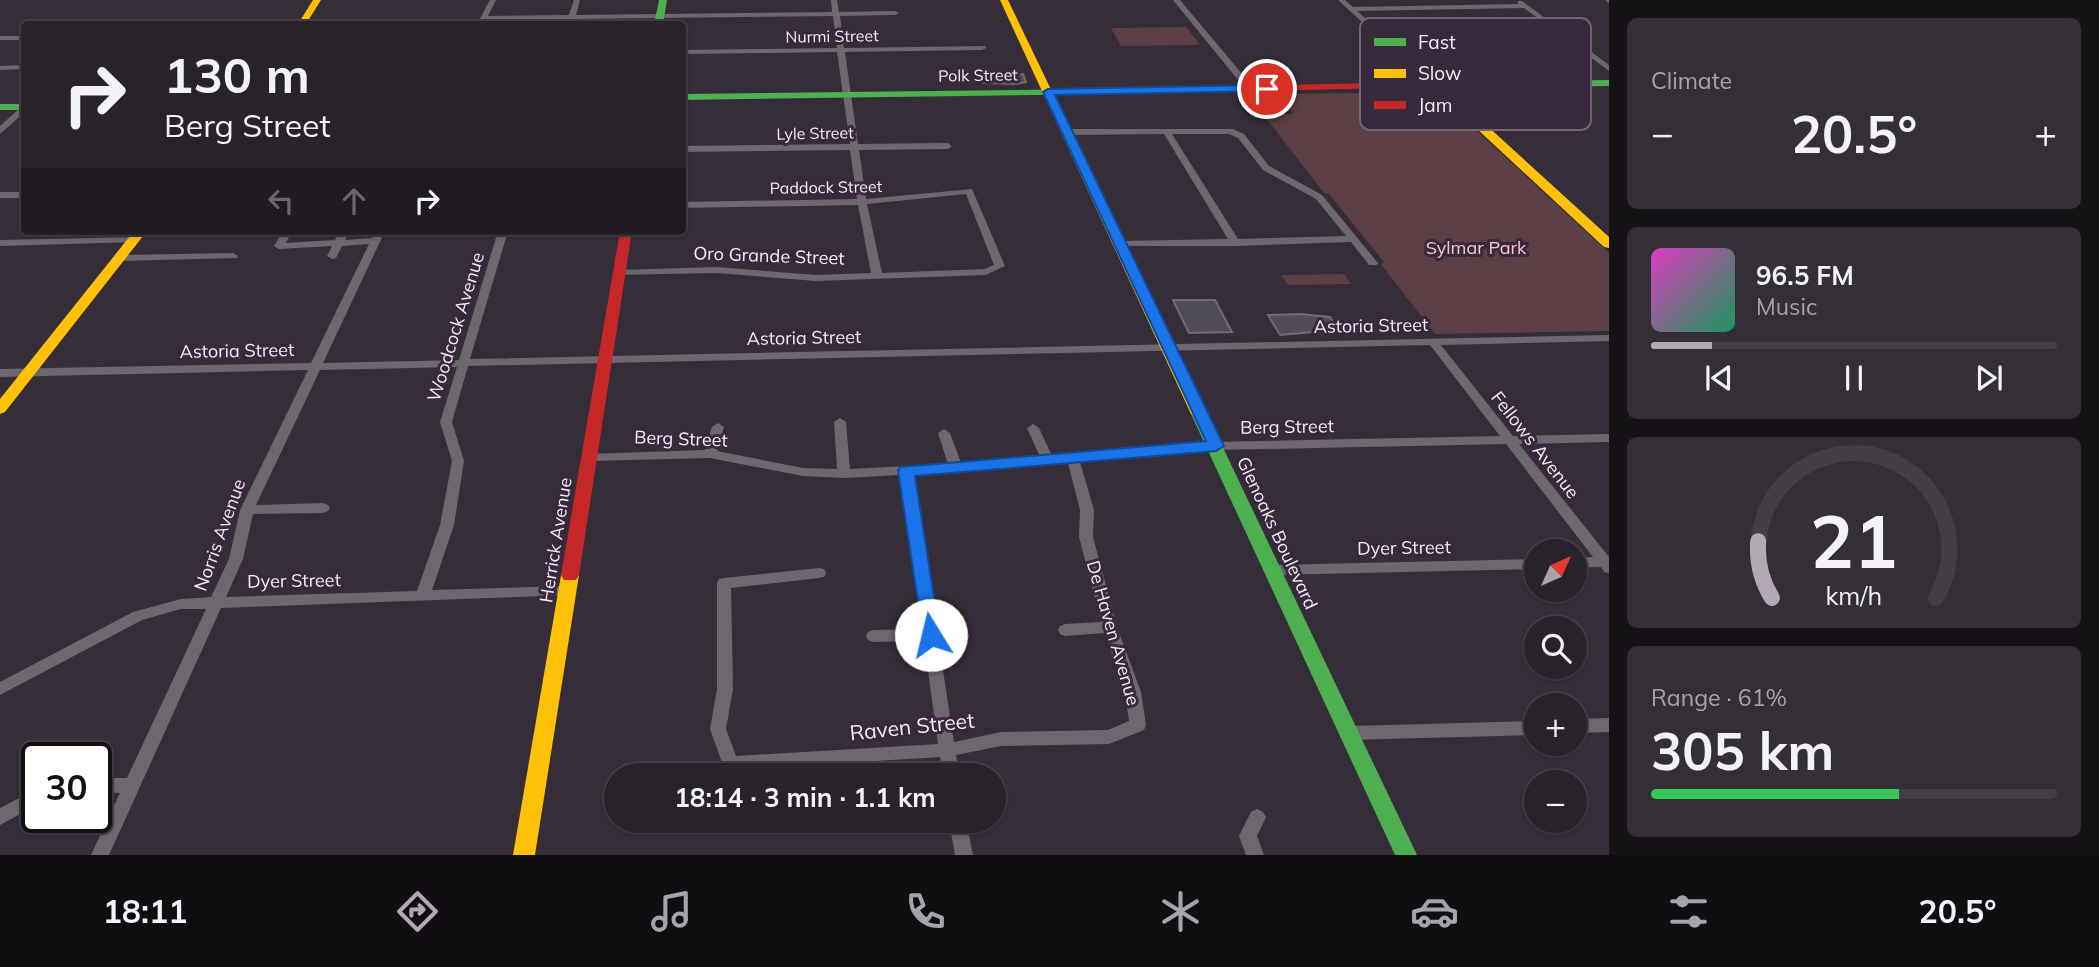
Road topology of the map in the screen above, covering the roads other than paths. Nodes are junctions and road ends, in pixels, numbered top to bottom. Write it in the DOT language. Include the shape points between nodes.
graph roads {
  1 [pos="317,0"];
  2 [pos="493,0"];
  3 [pos="577,0"];
  4 [pos="834,0"];
  5 [pos="1004,0"];
  6 [pos="1176,0"];
  7 [pos="1341,0"];
  8 [pos="1517,0"];
  9 [pos="1524,6"];
  10 [pos="1351,9"];
  11 [pos="895,13"];
  12 [pos="661,14"];
  13 [pos="835,14"];
  14 [pos="1361,18"];
  15 [pos="1540,18"];
  16 [pos="304,21"];
  17 [pos="481,21"];
  18 [pos="570,21"];
  19 [pos="0,38"];
  20 [pos="21,38"];
  21 [pos="982,48"];
  22 [pos="840,50"];
  23 [pos="686,52"];
  24 [pos="1591,56"];
  25 [pos="21,67"];
  26 [pos="0,68"];
  27 [pos="1609,69"];
  28 [pos="1591,83"];
  29 [pos="1609,83"];
  30 [pos="1360,87"];
  31 [pos="1250,89"];
  32 [pos="1048,92"];
  33 [pos="848,94"];
  34 [pos="686,97"];
  35 [pos="0,107"];
  36 [pos="21,108"];
  37 [pos="21,111"];
  38 [pos="1485,130"];
  39 [pos="0,131"];
  40 [pos="1068,132"];
  41 [pos="1167,132"];
  42 [pos="1196,134"];
  43 [pos="854,146"];
  44 [pos="948,146"];
  45 [pos="686,149"];
  46 [pos="0,195"];
  47 [pos="21,195"];
  48 [pos="862,202"];
  49 [pos="686,205"];
  50 [pos="285,235"];
  51 [pos="502,235"];
  52 [pos="625,235"];
  53 [pos="137,236"];
  54 [pos="378,236"];
  55 [pos="342,237"];
  56 [pos="1354,239"];
  57 [pos="0,243"];
  58 [pos="1236,243"];
  59 [pos="1120,244"];
  60 [pos="1609,244"];
  61 [pos="279,246"];
  62 [pos="233,256"];
  63 [pos="273,256"];
  64 [pos="332,256"];
  65 [pos="120,258"];
  66 [pos="1373,263"];
  67 [pos="1000,266"];
  68 [pos="619,273"];
  69 [pos="877,275"];
  70 [pos="1609,338"];
  71 [pos="1434,343"];
  72 [pos="1168,348"];
  73 [pos="604,359"];
  74 [pos="463,363"];
  75 [pos="316,367"];
  76 [pos="30,372"];
  77 [pos="0,373"];
  78 [pos="0,409"];
  79 [pos="840,422"];
  80 [pos="718,427"];
  81 [pos="1033,428"];
  82 [pos="944,433"];
  83 [pos="1609,438"];
  84 [pos="1509,440"];
  85 [pos="1216,446"];
  86 [pos="710,454"];
  87 [pos="590,457"];
  88 [pos="1073,458"];
  89 [pos="1048,460"];
  90 [pos="957,468"];
  91 [pos="906,471"];
  92 [pos="844,474"];
  93 [pos="323,508"];
  94 [pos="247,510"];
  95 [pos="1587,563"];
  96 [pos="1524,564"];
  97 [pos="1608,564"];
  98 [pos="1272,570"];
  99 [pos="819,573"];
  100 [pos="567,591"];
  101 [pos="423,595"];
  102 [pos="216,602"];
  103 [pos="1110,627"];
  104 [pos="1065,630"];
  105 [pos="931,635"];
  106 [pos="873,636"];
  107 [pos="0,689"];
  108 [pos="1609,725"];
  109 [pos="1138,726"];
  110 [pos="1587,726"];
  111 [pos="1524,728"];
  112 [pos="1350,733"];
  113 [pos="947,750"];
  114 [pos="730,763"];
  115 [pos="949,763"];
  116 [pos="112,785"];
  117 [pos="132,786"];
  118 [pos="21,805"];
  119 [pos="0,817"];
  120 [pos="1257,817"];
  121 [pos="960,833"];
  122 [pos="100,855"];
  123 [pos="524,855"];
  124 [pos="964,855"];
  125 [pos="1255,855"];
  126 [pos="1406,855"];
  1 -- 16 [label="main road"];
  2 -- 17 [label="street"];
  3 -- 18 [label="street"];
  4 -- 13 [label="street"];
  5 -- 32 [label="main road, Glenoaks Boulevard"];
  6 -- 31 [label="street"];
  7 -- 10 [label="street"];
  8 -- 9 [label="street"];
  9 -- 10 [label="street"];
  9 -- 15 [label="street"];
  10 -- 14 [label="street"];
  11 -- 13 [label="street"];
  12 -- 13 [label="street"];
  12 -- 18 [label="street"];
  13 -- 22 [label="street"];
  17 -- 18 [label="street"];
  19 -- 20 [label="street"];
  21 -- 22 [label="street, Nurmi Street"];
  22 -- 23 [label="street, Nurmi Street"];
  22 -- 33 [label="street"];
  24 -- 27 [label="street"];
  25 -- 26 [label="street"];
  28 -- 29 [label="main road, Polk Street"];
  30 -- 31 [label="main road, Polk Street"];
  31 -- 32 [label="main road, Polk Street"];
  32 -- 33 [label="main road, Polk Street"];
  32 -- 40 [label="main road, Glenoaks Boulevard"];
  33 -- 34 [label="main road, Polk Street"];
  33 -- 43 [label="street"];
  35 -- 36 [label="main road"];
  37 -- 39 [label="street"];
  38 -- 60 [label="main road"];
  40 -- 41 [label="street"];
  40 -- 59 [label="main road, Glenoaks Boulevard"];
  41 -- 42 [label="street"];
  41 -- 58 [label="street"];
  42 -- 56 [label="street" via="1230,131 1241,136 1266,168 1319,197"];
  43 -- 44 [label="street, Lyle Street"];
  43 -- 45 [label="street, Lyle Street"];
  43 -- 48 [label="street"];
  46 -- 47 [label="street"];
  48 -- 49 [label="street, Paddock Street"];
  48 -- 67 [label="street, Paddock Street" via="969,191"];
  48 -- 69 [label="street"];
  50 -- 61 [label="street"];
  51 -- 74 [label="street, Woodcock Avenue"];
  52 -- 68 [label="main road, Herrick Avenue"];
  53 -- 57 [label="street"];
  53 -- 65 [label="main road"];
  54 -- 55 [label="street"];
  54 -- 75 [label="street, Norris Avenue"];
  55 -- 61 [label="street"];
  55 -- 64 [label="street"];
  56 -- 58 [label="street"];
  56 -- 66 [label="street"];
  58 -- 59 [label="street"];
  59 -- 72 [label="main road, Glenoaks Boulevard"];
  61 -- 63 [label="street"];
  62 -- 65 [label="street"];
  65 -- 76 [label="main road"];
  67 -- 69 [label="street, Oro Grande Street" via="986,272"];
  68 -- 69 [label="street, Oro Grande Street"];
  68 -- 73 [label="main road, Herrick Avenue"];
  70 -- 71 [label="street, Astoria Street"];
  71 -- 72 [label="street, Astoria Street"];
  71 -- 84 [label="street, Fellows Avenue"];
  72 -- 73 [label="street, Astoria Street"];
  72 -- 85 [label="main road, Glenoaks Boulevard"];
  73 -- 74 [label="street, Astoria Street"];
  73 -- 87 [label="main road, Herrick Avenue"];
  74 -- 75 [label="street, Astoria Street"];
  74 -- 101 [label="street, Woodcock Avenue" via="446,422 458,461 447,525"];
  75 -- 76 [label="street, Astoria Street"];
  75 -- 94 [label="street, Norris Avenue"];
  76 -- 77 [label="street, Astoria Street"];
  76 -- 78 [label="main road"];
  79 -- 92 [label="street"];
  80 -- 86 [label="street"];
  81 -- 89 [label="street"];
  82 -- 90 [label="street"];
  83 -- 84 [label="street, Berg Street"];
  84 -- 85 [label="street, Berg Street"];
  84 -- 97 [label="street, Fellows Avenue"];
  85 -- 88 [label="street, Berg Street"];
  85 -- 98 [label="main road, Glenoaks Boulevard"];
  86 -- 87 [label="street, Berg Street"];
  86 -- 92 [label="street, Berg Street" via="803,472"];
  87 -- 100 [label="main road, Herrick Avenue"];
  88 -- 89 [label="street, Berg Street"];
  88 -- 103 [label="street, De Haven Avenue" via="1087,510 1086,537"];
  89 -- 90 [label="street, Berg Street"];
  90 -- 91 [label="street, Berg Street"];
  91 -- 92 [label="street, Berg Street"];
  91 -- 105 [label="street"];
  93 -- 94 [label="street"];
  94 -- 102 [label="street, Norris Avenue" via="236,559"];
  95 -- 97 [label="street"];
  96 -- 98 [label="street, Dyer Street"];
  98 -- 112 [label="main road, Glenoaks Boulevard"];
  99 -- 114 [label="street" via="724,583 725,689 718,729"];
  100 -- 101 [label="street, Dyer Street"];
  100 -- 123 [label="main road, Herrick Avenue"];
  101 -- 102 [label="street, Dyer Street"];
  102 -- 107 [label="street, Dyer Street" via="181,604 138,616"];
  102 -- 117 [label="street, Norris Avenue"];
  103 -- 104 [label="street"];
  103 -- 109 [label="street, De Haven Avenue" via="1133,692"];
  105 -- 106 [label="street"];
  105 -- 113 [label="street"];
  108 -- 110 [label="street"];
  109 -- 113 [label="street, Raven Street" via="1109,737 1001,739"];
  111 -- 112 [label="street"];
  112 -- 126 [label="main road, Glenoaks Boulevard"];
  113 -- 114 [label="street, Raven Street"];
  113 -- 115 [label="street"];
  116 -- 117 [label="street"];
  117 -- 122 [label="street, Norris Avenue"];
  118 -- 119 [label="street"];
  120 -- 125 [label="street" via="1248,836"];
  121 -- 124 [label="street"];
}
